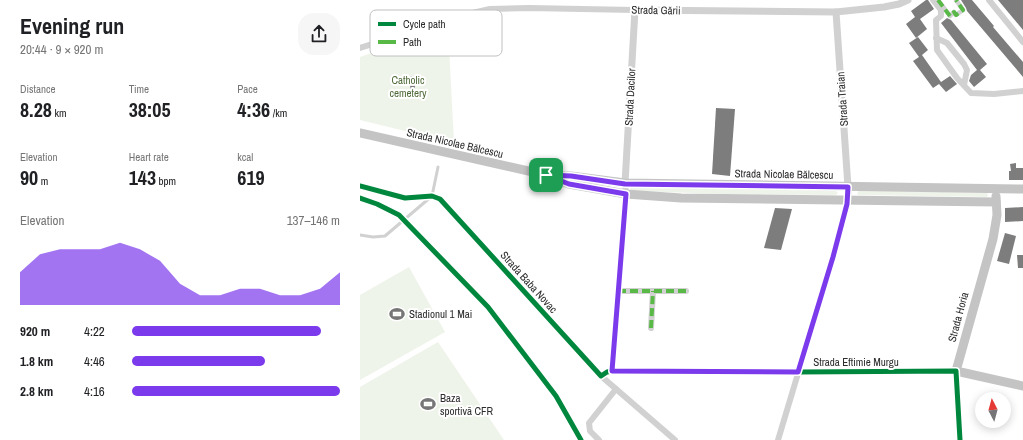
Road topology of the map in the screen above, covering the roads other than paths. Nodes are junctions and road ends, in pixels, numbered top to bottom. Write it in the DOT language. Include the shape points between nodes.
graph roads {
  1 [pos="908,0"];
  2 [pos="933,0"];
  3 [pos="938,0"];
  4 [pos="956,0"];
  5 [pos="989,0"];
  6 [pos="486,10"];
  7 [pos="635,10"];
  8 [pos="836,12"];
  9 [pos="936,38"];
  10 [pos="1023,42"];
  11 [pos="370,45"];
  12 [pos="360,48"];
  13 [pos="964,85"];
  14 [pos="1023,91"];
  15 [pos="360,133"];
  16 [pos="438,167"];
  17 [pos="546,175"];
  18 [pos="625,184"];
  19 [pos="360,186"];
  20 [pos="848,187"];
  21 [pos="996,189"];
  22 [pos="1023,189"];
  23 [pos="626,194"];
  24 [pos="432,196"];
  25 [pos="848,200"];
  26 [pos="996,202"];
  27 [pos="360,235"];
  28 [pos="653,290"];
  29 [pos="618,291"];
  30 [pos="686,291"];
  31 [pos="651,328"];
  32 [pos="612,371"];
  33 [pos="956,371"];
  34 [pos="798,372"];
  35 [pos="601,376"];
  36 [pos="1023,386"];
  37 [pos="616,389"];
  38 [pos="599,440"];
  39 [pos="675,440"];
  40 [pos="778,440"];
  41 [pos="960,440"];
  1 -- 8 [label="street, Strada Gării" via="884,7"];
  2 -- 9 [label="street" via="941,10 941,16 936,20"];
  3 -- 4 [label="street" via="950,16 963,10"];
  5 -- 10 [label="street"];
  6 -- 7 [label="street, Strada Gării"];
  7 -- 8 [label="street, Strada Gării"];
  7 -- 18 [label="street, Strada Dacilor"];
  8 -- 20 [label="street, Strada Traian"];
  9 -- 13 [label="street" via="937,50"];
  9 -- 13 [label="street" via="947,44 964,64 967,70"];
  11 -- 12 [label="street, Strada Gării"];
  13 -- 14 [label="street" via="971,93"];
  15 -- 17 [label="main road, Strada Nicolae Bălcescu"];
  16 -- 24 [label="lane"];
  17 -- 18 [label="main road, Strada Nicolae Bălcescu"];
  17 -- 23 [label="main road, Strada Nicolae Bălcescu" via="569,184"];
  18 -- 20 [label="main road, Strada Nicolae Bălcescu"];
  18 -- 23 [label="street"];
  19 -- 24 [label="street" via="405,198"];
  20 -- 21 [label="main road, Strada Nicolae Bălcescu"];
  20 -- 25 [label="street, Strada Traian"];
  21 -- 22 [label="main road, Strada Nicolae Bălcescu"];
  21 -- 26 [label="main road, Strada Horia"];
  23 -- 25 [label="main road, Strada Nicolae Bălcescu" via="680,198"];
  23 -- 29 [label="street"];
  24 -- 27 [label="lane" via="385,236"];
  24 -- 35 [label="street, Strada Baba Novac" via="440,199"];
  25 -- 26 [label="main road, Strada Nicolae Bălcescu"];
  25 -- 34 [label="street"];
  26 -- 33 [label="main road, Strada Horia" via="998,208 993,239"];
  28 -- 29 [label="street"];
  28 -- 30 [label="street"];
  28 -- 31 [label="street"];
  29 -- 32 [label="street"];
  32 -- 34 [label="street, Strada Eftimie Murgu"];
  32 -- 35 [label="street"];
  33 -- 34 [label="street, Strada Eftimie Murgu"];
  33 -- 36 [label="main road, Strada Eftimie Murgu"];
  33 -- 41 [label="street, Strada Horia"];
  34 -- 40 [label="street"];
  35 -- 37 [label="street, Strada Baba Novac"];
  37 -- 38 [label="street" via="589,423 590,431"];
  37 -- 39 [label="street, Strada Baba Novac"];
}
